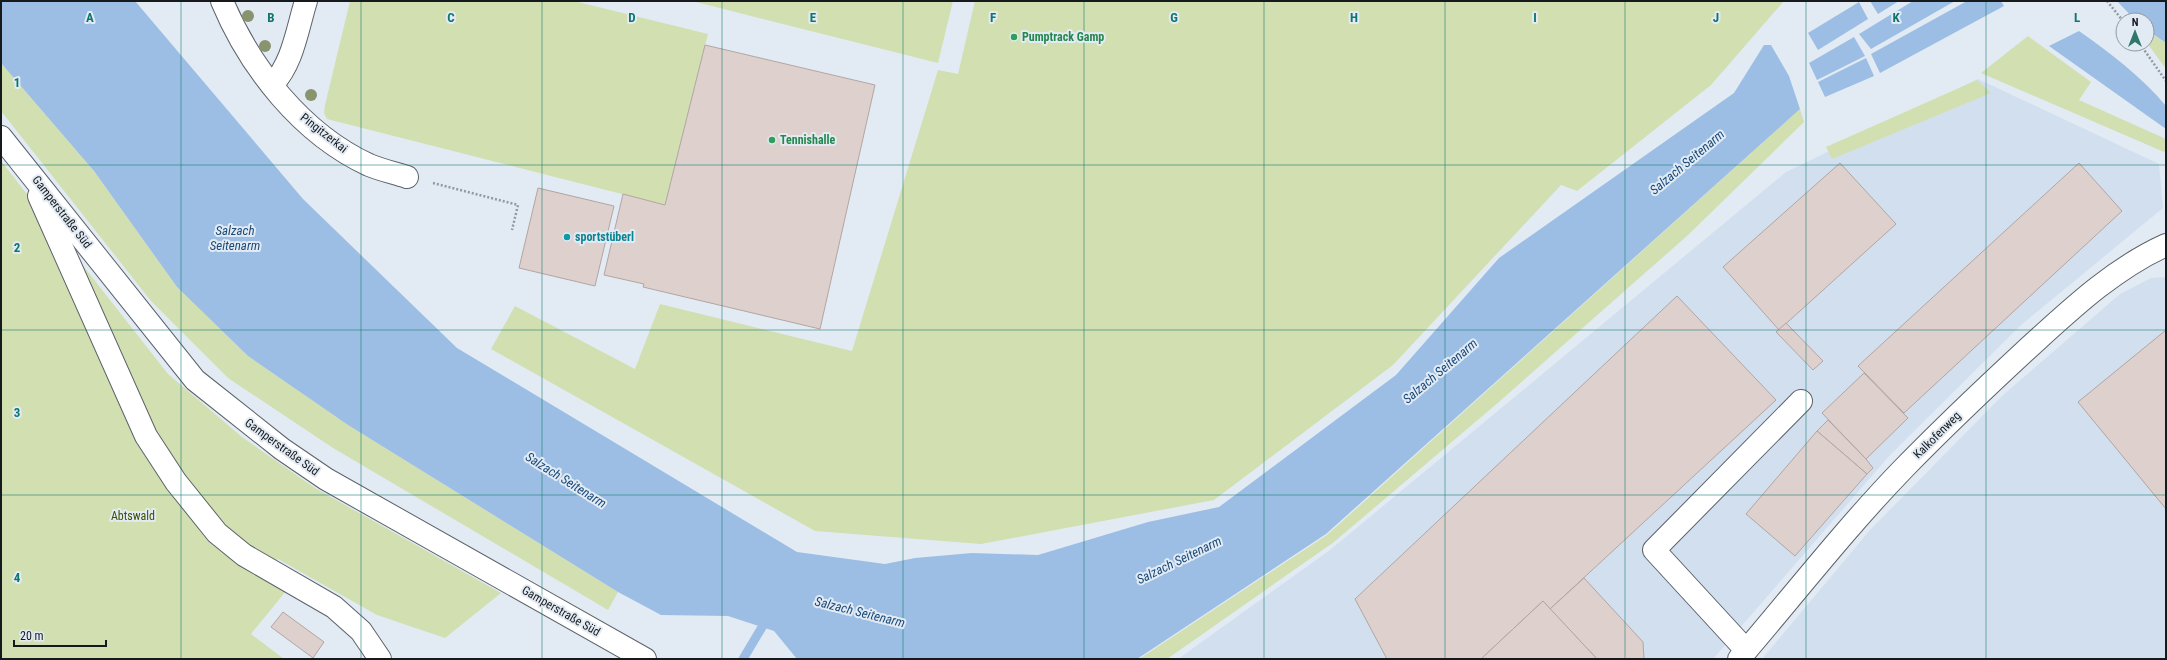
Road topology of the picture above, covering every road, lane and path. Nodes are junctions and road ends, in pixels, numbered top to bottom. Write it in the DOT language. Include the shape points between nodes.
graph roads {
  1 [pos="222,1"];
  2 [pos="306,1"];
  3 [pos="2106,1"];
  4 [pos="2115,12"];
  5 [pos="2146,52"];
  6 [pos="2166,81"];
  7 [pos="272,86"];
  8 [pos="1,137"];
  9 [pos="25,166"];
  10 [pos="407,177"];
  11 [pos="512,230"];
  12 [pos="2166,245"];
  13 [pos="1801,401"];
  14 [pos="1742,655"];
  15 [pos="380,659"];
  16 [pos="645,659"];
  1 -- 7 [label="street, Pingitzerkai" via="240,39 262,75"];
  2 -- 7 [label="street" via="290,55 282,74"];
  3 -- 4 [label="path"];
  5 -- 6 [label="path"];
  7 -- 10 [label="street, Pingitzerkai" via="304,119 334,144 370,165"];
  8 -- 9 [label="street, Gamperstraße Süd"];
  9 -- 15 [label="street" via="146,436 176,482 217,533 244,555 334,607 361,631"];
  9 -- 16 [label="street, Gamperstraße Süd" via="195,380 236,413 326,479"];
  10 -- 11 [label="path" via="518,205"];
  12 -- 14 [label="street, Kalkofenweg" via="2139,257 2095,289 1993,380 1902,470"];
  13 -- 14 [label="street" via="1654,550"];
}
